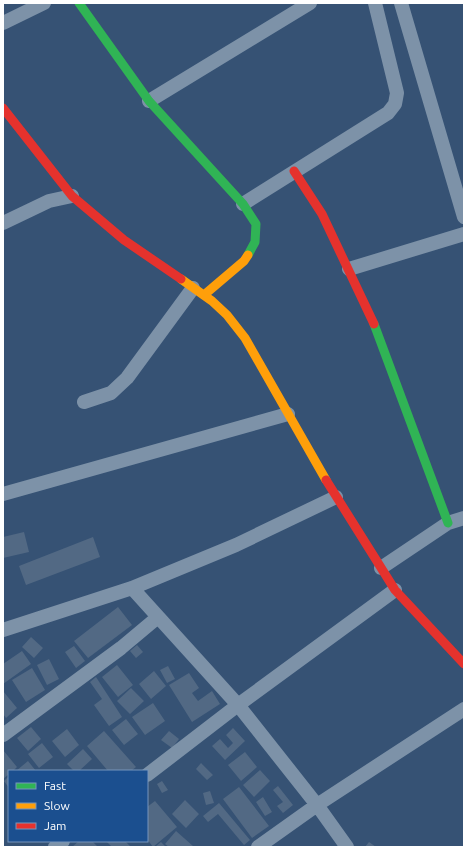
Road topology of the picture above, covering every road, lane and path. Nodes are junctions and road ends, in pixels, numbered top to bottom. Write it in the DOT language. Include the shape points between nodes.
graph roads {
  1 [pos="44,3"];
  2 [pos="79,3"];
  3 [pos="310,3"];
  4 [pos="375,3"];
  5 [pos="401,3"];
  6 [pos="3,23"];
  7 [pos="149,101"];
  8 [pos="3,108"];
  9 [pos="294,171"];
  10 [pos="72,196"];
  11 [pos="243,204"];
  12 [pos="464,217"];
  13 [pos="3,223"];
  14 [pos="464,234"];
  15 [pos="349,269"];
  16 [pos="198,292"];
  17 [pos="84,402"];
  18 [pos="288,414"];
  19 [pos="3,494"];
  20 [pos="336,497"];
  21 [pos="464,518"];
  22 [pos="448,523"];
  23 [pos="381,568"];
  24 [pos="132,588"];
  25 [pos="395,590"];
  26 [pos="158,617"];
  27 [pos="3,630"];
  28 [pos="464,664"];
  29 [pos="238,705"];
  30 [pos="464,709"];
  31 [pos="3,735"];
  32 [pos="148,774"];
  33 [pos="317,805"];
  34 [pos="258,847"];
  35 [pos="347,847"];
  1 -- 6 [label="street"];
  2 -- 7 [label="street"];
  3 -- 7 [label="street"];
  4 -- 9 [label="street" via="397,92 395,104 388,113"];
  5 -- 12 [label="street"];
  7 -- 11 [label="street"];
  8 -- 10 [label="street"];
  9 -- 11 [label="street"];
  9 -- 15 [label="street" via="322,214"];
  10 -- 13 [label="street" via="49,201"];
  10 -- 16 [label="street" via="124,240"];
  11 -- 16 [label="street" via="256,224 256,242 244,261"];
  14 -- 15 [label="street"];
  15 -- 22 [label="street" via="371,316"];
  16 -- 17 [label="street" via="127,378 111,393"];
  16 -- 18 [label="street" via="227,315 245,338"];
  18 -- 19 [label="street"];
  18 -- 20 [label="street"];
  20 -- 23 [label="street"];
  20 -- 24 [label="street" via="236,545"];
  21 -- 22 [label="street"];
  22 -- 23 [label="street"];
  23 -- 25 [label="street"];
  24 -- 26 [label="street"];
  24 -- 27 [label="street"];
  25 -- 28 [label="street"];
  25 -- 29 [label="street"];
  26 -- 29 [label="street"];
  26 -- 31 [label="street" via="121,648"];
  29 -- 32 [label="street"];
  29 -- 33 [label="street"];
  30 -- 33 [label="street"];
  33 -- 34 [label="street"];
  33 -- 35 [label="street"];
}
